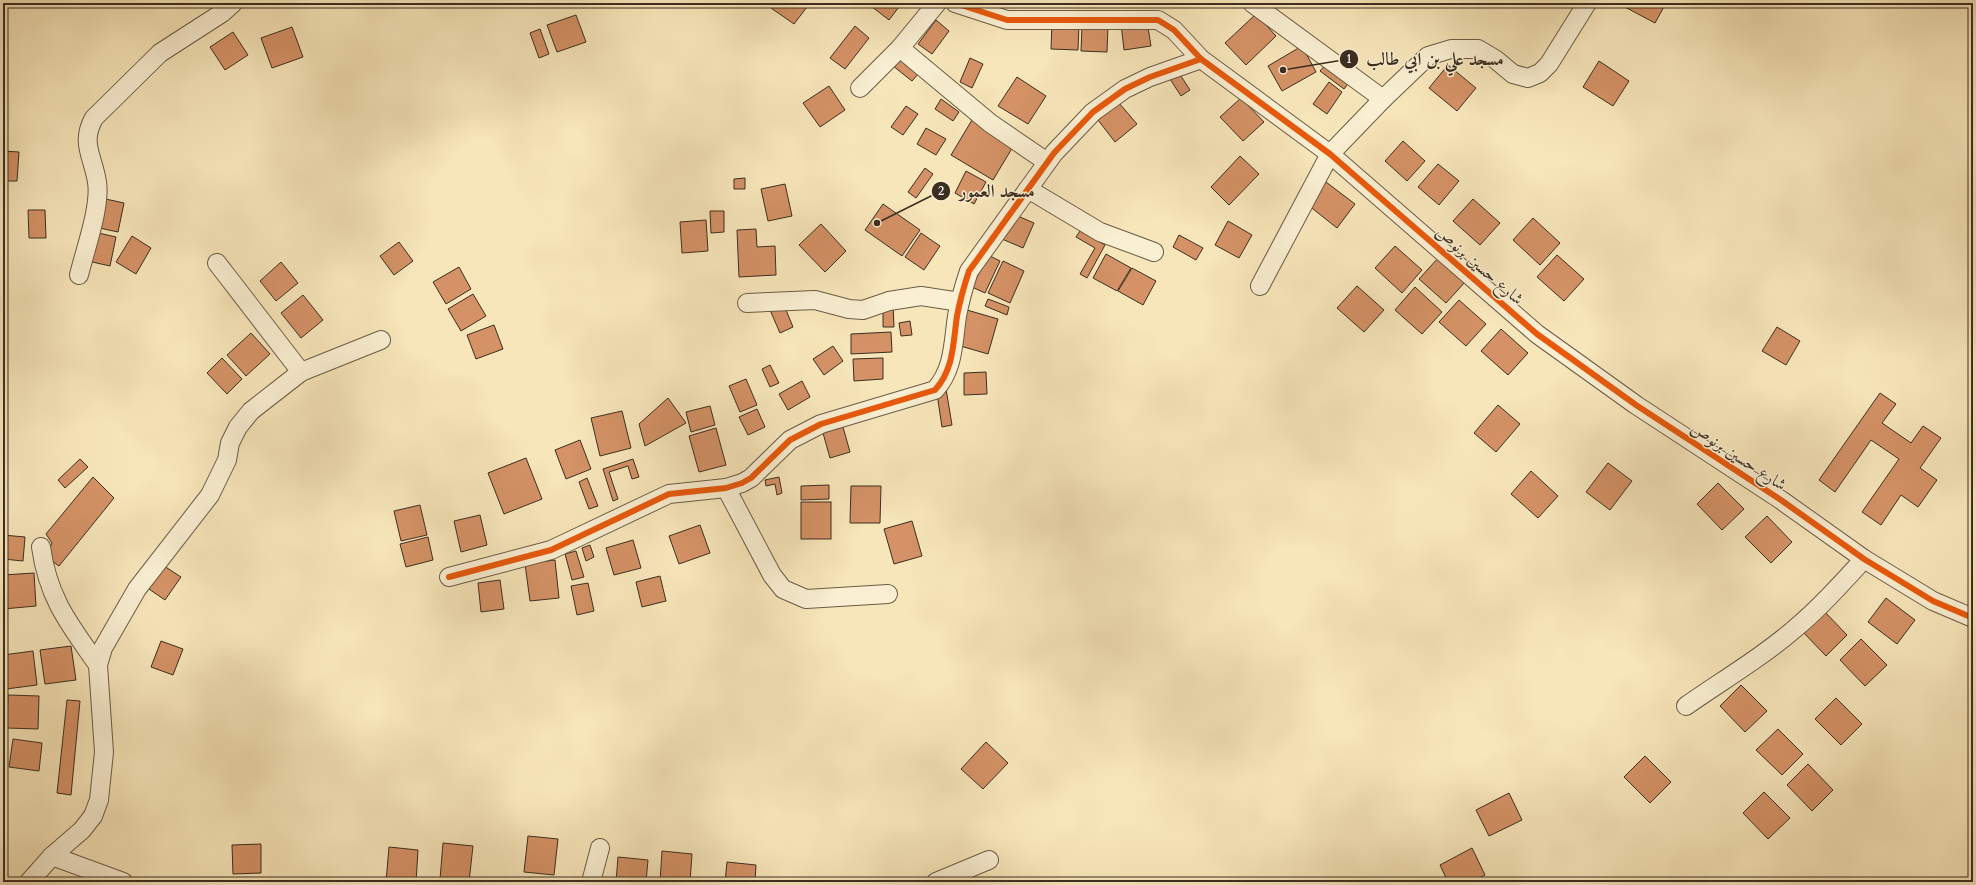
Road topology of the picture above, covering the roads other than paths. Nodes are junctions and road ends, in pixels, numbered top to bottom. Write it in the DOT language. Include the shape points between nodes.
graph roads {
  1 [pos="233,3"];
  2 [pos="937,3"];
  3 [pos="955,3"];
  4 [pos="1252,3"];
  5 [pos="1587,3"];
  6 [pos="900,48"];
  7 [pos="1201,59"];
  8 [pos="860,88"];
  9 [pos="1383,99"];
  10 [pos="1330,154"];
  11 [pos="1048,162"];
  12 [pos="1028,189"];
  13 [pos="1154,252"];
  14 [pos="217,263"];
  15 [pos="79,275"];
  16 [pos="1260,286"];
  17 [pos="960,302"];
  18 [pos="747,303"];
  19 [pos="381,340"];
  20 [pos="301,372"];
  21 [pos="726,488"];
  22 [pos="41,547"];
  23 [pos="1864,559"];
  24 [pos="450,577"];
  25 [pos="888,594"];
  26 [pos="1973,618"];
  27 [pos="98,665"];
  28 [pos="1686,706"];
  29 [pos="600,848"];
  30 [pos="52,856"];
  31 [pos="989,860"];
  32 [pos="29,882"];
  33 [pos="123,882"];
  34 [pos="591,882"];
  35 [pos="936,882"];
  1 -- 15 [label="street" via="222,13 160,53 94,118 86,141 98,184 98,200"];
  2 -- 6 [label="street"];
  3 -- 7 [label="street, شارع حسين برنوص" via="1007,20 1158,20 1174,30"];
  4 -- 9 [label="street"];
  5 -- 9 [label="street" via="1549,64 1540,73 1528,78 1513,74 1478,49 1451,49 1428,56"];
  6 -- 8 [label="street"];
  6 -- 11 [label="street" via="990,123"];
  7 -- 10 [label="street, شارع حسين برنوص"];
  7 -- 11 [label="street" via="1125,89 1093,112"];
  9 -- 10 [label="street"];
  10 -- 16 [label="street"];
  10 -- 23 [label="street, شارع حسين برنوص" via="1537,334 1636,405 1781,500"];
  11 -- 12 [label="street"];
  12 -- 13 [label="street" via="1100,232"];
  12 -- 17 [label="street" via="969,271"];
  14 -- 20 [label="street"];
  17 -- 18 [label="street" via="921,296 889,301 863,310 815,300"];
  17 -- 21 [label="street" via="951,363 944,380 935,390 821,424 790,440 751,478"];
  19 -- 20 [label="street"];
  20 -- 27 [label="street" via="251,411 238,427 230,443 227,460 210,495 137,589 103,648"];
  21 -- 24 [label="street" via="669,494 551,550"];
  21 -- 25 [label="street" via="772,575 783,589 806,599"];
  22 -- 27 [label="street" via="44,568 55,601"];
  23 -- 26 [label="street, شارع حسين برنوص" via="1933,601"];
  23 -- 28 [label="street" via="1797,627 1757,658"];
  27 -- 30 [label="street" via="104,752 99,800 93,816 82,830"];
  29 -- 34 [label="street"];
  30 -- 32 [label="street"];
  30 -- 33 [label="street"];
  31 -- 35 [label="street"];
}
